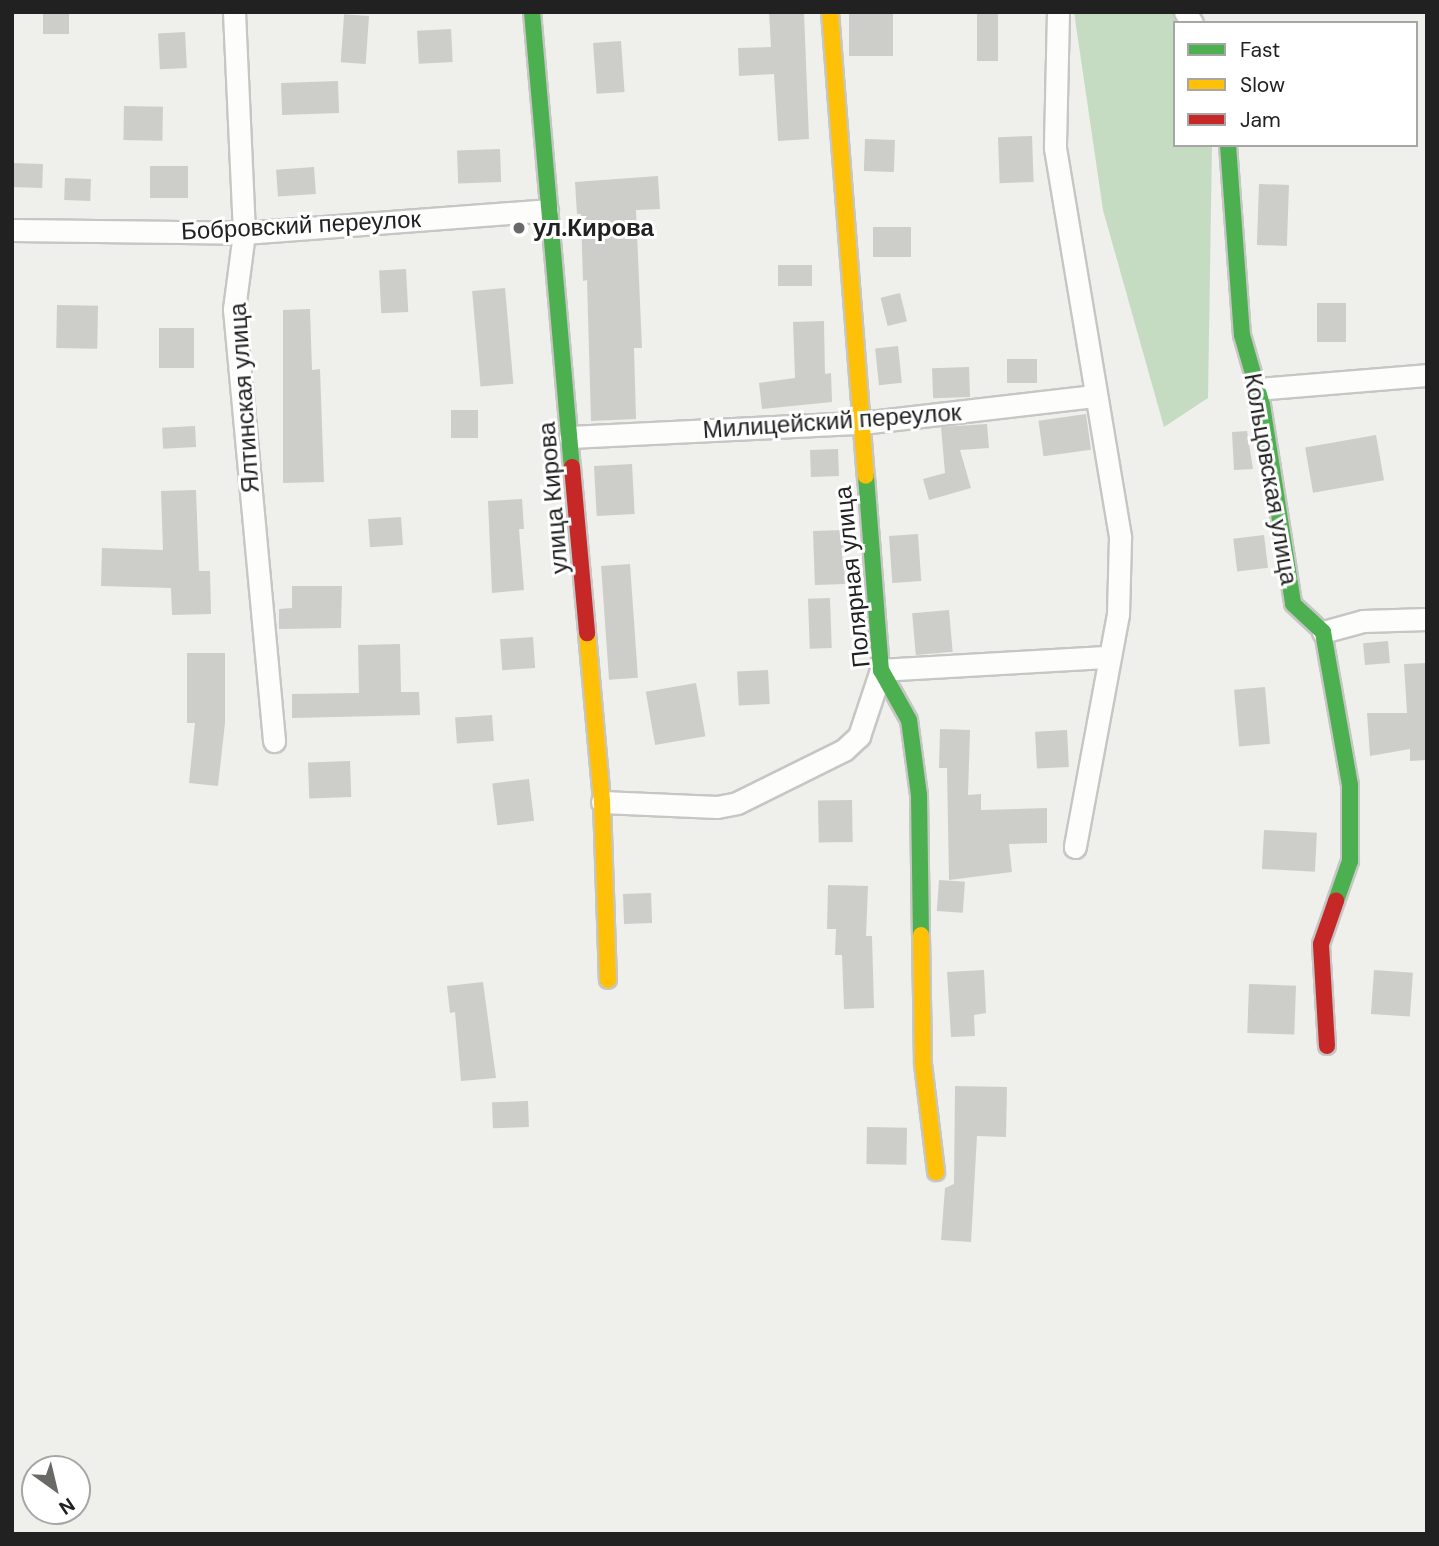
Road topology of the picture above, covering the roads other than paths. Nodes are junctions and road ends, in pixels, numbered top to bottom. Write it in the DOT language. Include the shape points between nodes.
graph roads {
  1 [pos="234,12"];
  2 [pos="532,12"];
  3 [pos="830,12"];
  4 [pos="1058,12"];
  5 [pos="1228,147"];
  6 [pos="547,210"];
  7 [pos="12,230"];
  8 [pos="244,233"];
  9 [pos="1427,375"];
  10 [pos="1257,389"];
  11 [pos="1094,396"];
  12 [pos="861,423"];
  13 [pos="570,437"];
  14 [pos="1427,619"];
  15 [pos="1323,632"];
  16 [pos="1108,657"];
  17 [pos="881,670"];
  18 [pos="274,741"];
  19 [pos="601,802"];
  20 [pos="1075,847"];
  21 [pos="608,980"];
  22 [pos="1327,1046"];
  23 [pos="936,1172"];
  1 -- 8 [label="street, Ялтинская улица"];
  2 -- 6 [label="street, улица Кирова"];
  3 -- 12 [label="street, Полярная улица"];
  4 -- 11 [label="street" via="1055,148"];
  5 -- 10 [label="street, Кольцовская улица" via="1242,335"];
  6 -- 8 [label="street, Бобровский переулок"];
  6 -- 13 [label="street, улица Кирова"];
  7 -- 8 [label="street, Бобровский переулок"];
  8 -- 18 [label="street, Ялтинская улица" via="234,309"];
  9 -- 10 [label="street"];
  10 -- 15 [label="street, Кольцовская улица" via="1293,604"];
  11 -- 12 [label="street, Милицейский переулок"];
  11 -- 16 [label="street" via="1121,538 1118,614"];
  12 -- 13 [label="street, Милицейский переулок"];
  12 -- 17 [label="street, Полярная улица"];
  13 -- 19 [label="street, улица Кирова"];
  14 -- 15 [label="street" via="1363,621"];
  15 -- 22 [label="street" via="1350,785 1350,861 1321,943"];
  16 -- 17 [label="street"];
  16 -- 20 [label="street"];
  17 -- 19 [label="street" via="859,736 844,750 737,803 717,807"];
  17 -- 23 [label="street, Полярная улица" via="909,720 919,795 923,1064"];
  19 -- 21 [label="street, улица Кирова"];
}
